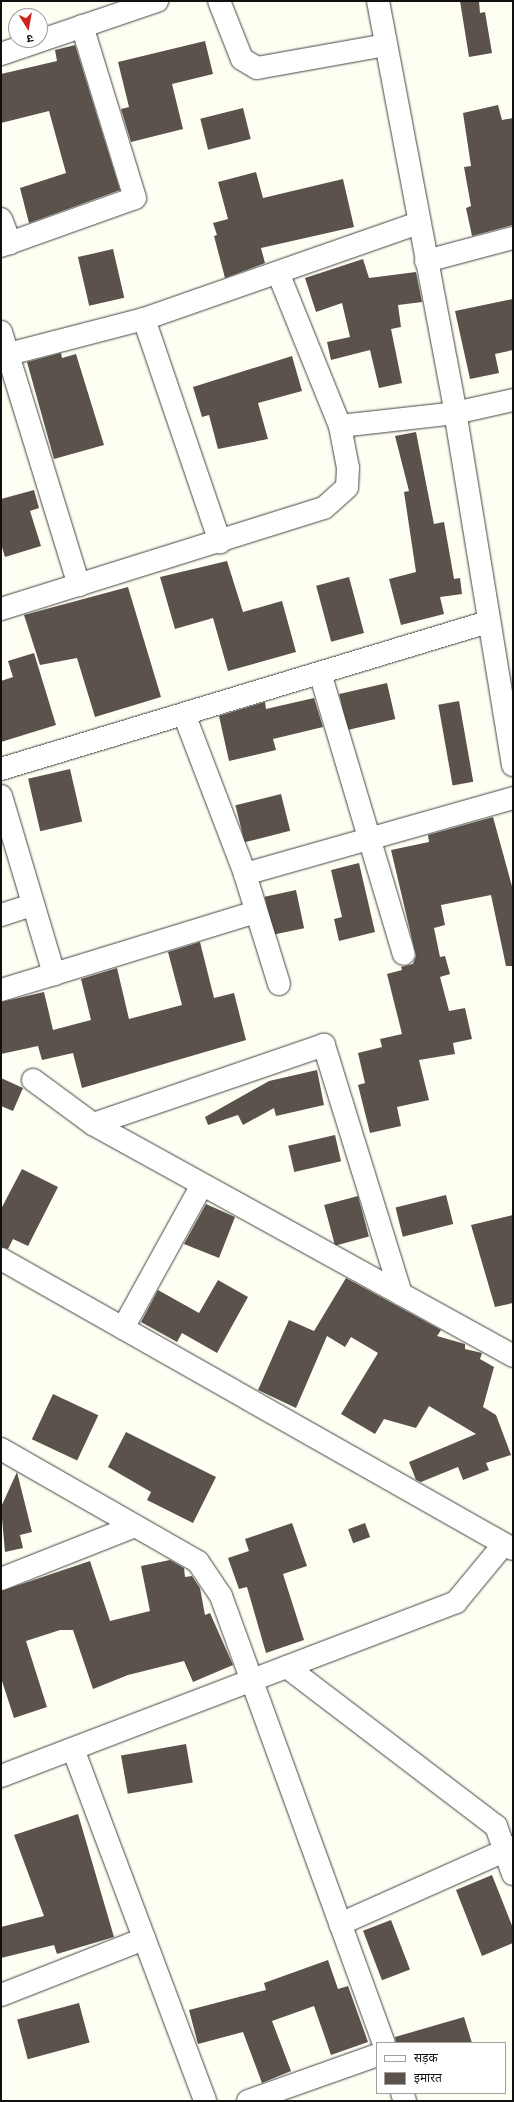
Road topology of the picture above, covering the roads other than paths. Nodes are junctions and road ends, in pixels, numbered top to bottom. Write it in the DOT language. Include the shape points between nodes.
graph roads {
  1 [pos="157,1"];
  2 [pos="219,1"];
  3 [pos="378,1"];
  4 [pos="82,26"];
  5 [pos="386,45"];
  6 [pos="1,54"];
  7 [pos="1,219"];
  8 [pos="418,223"];
  9 [pos="513,238"];
  10 [pos="5,245"];
  11 [pos="426,261"];
  12 [pos="279,275"];
  13 [pos="144,319"];
  14 [pos="1,332"];
  15 [pos="5,355"];
  16 [pos="513,400"];
  17 [pos="455,413"];
  18 [pos="340,426"];
  19 [pos="220,542"];
  20 [pos="79,585"];
  21 [pos="1,609"];
  22 [pos="488,622"];
  23 [pos="320,673"];
  24 [pos="184,714"];
  25 [pos="513,765"];
  26 [pos="1,769"];
  27 [pos="1,796"];
  28 [pos="513,798"];
  29 [pos="370,838"];
  30 [pos="245,874"];
  31 [pos="31,905"];
  32 [pos="256,912"];
  33 [pos="1,915"];
  34 [pos="404,954"];
  35 [pos="54,974"];
  36 [pos="278,984"];
  37 [pos="1,990"];
  38 [pos="34,1080"];
  39 [pos="93,1124"];
  40 [pos="202,1185"];
  41 [pos="1,1259"];
  42 [pos="401,1294"];
  43 [pos="123,1328"];
  44 [pos="513,1356"];
  45 [pos="1,1448"];
  46 [pos="135,1526"];
  47 [pos="508,1547"];
  48 [pos="1,1579"];
  49 [pos="287,1667"];
  50 [pos="252,1680"];
  51 [pos="73,1749"];
  52 [pos="1,1776"];
  53 [pos="509,1849"];
  54 [pos="513,1874"];
  55 [pos="340,1924"];
  56 [pos="144,1939"];
  57 [pos="1,1995"];
  58 [pos="384,2042"];
  59 [pos="376,2055"];
  60 [pos="205,2101"];
  61 [pos="248,2101"];
  1 -- 4 [label="street"];
  2 -- 5 [label="street" via="239,55 248,65 257,68"];
  3 -- 5 [label="street"];
  4 -- 6 [label="street"];
  4 -- 10 [label="street" via="135,198"];
  5 -- 8 [label="street"];
  7 -- 10 [label="street"];
  8 -- 11 [label="street"];
  8 -- 12 [label="street"];
  9 -- 11 [label="street"];
  11 -- 17 [label="street"];
  12 -- 13 [label="street"];
  12 -- 18 [label="street"];
  13 -- 15 [label="street"];
  13 -- 19 [label="street"];
  14 -- 15 [label="street"];
  15 -- 20 [label="street"];
  16 -- 17 [label="street"];
  17 -- 18 [label="street"];
  17 -- 22 [label="street"];
  18 -- 19 [label="street" via="348,468 347,487 336,498 324,508"];
  19 -- 20 [label="street"];
  20 -- 21 [label="street"];
  22 -- 23 [label="street"];
  22 -- 25 [label="street"];
  23 -- 24 [label="street"];
  23 -- 29 [label="street"];
  24 -- 26 [label="street"];
  24 -- 30 [label="street"];
  27 -- 31 [label="street"];
  28 -- 29 [label="street"];
  29 -- 30 [label="street"];
  29 -- 34 [label="street"];
  30 -- 32 [label="street"];
  31 -- 33 [label="street"];
  31 -- 35 [label="street"];
  32 -- 35 [label="street"];
  32 -- 36 [label="street"];
  35 -- 37 [label="street"];
  38 -- 39 [label="street"];
  39 -- 40 [label="street"];
  39 -- 42 [label="street" via="324,1045"];
  40 -- 42 [label="street"];
  40 -- 43 [label="street"];
  41 -- 43 [label="street"];
  42 -- 44 [label="street"];
  43 -- 47 [label="street"];
  45 -- 46 [label="street"];
  46 -- 48 [label="street"];
  46 -- 50 [label="street" via="198,1562 221,1596"];
  47 -- 49 [label="street" via="456,1602"];
  49 -- 50 [label="street"];
  49 -- 53 [label="street" via="496,1826"];
  50 -- 51 [label="street"];
  50 -- 55 [label="street"];
  51 -- 52 [label="street"];
  51 -- 56 [label="street"];
  53 -- 54 [label="street"];
  53 -- 55 [label="street"];
  55 -- 58 [label="street"];
  56 -- 57 [label="street"];
  56 -- 60 [label="street"];
  59 -- 61 [label="street"];
}
